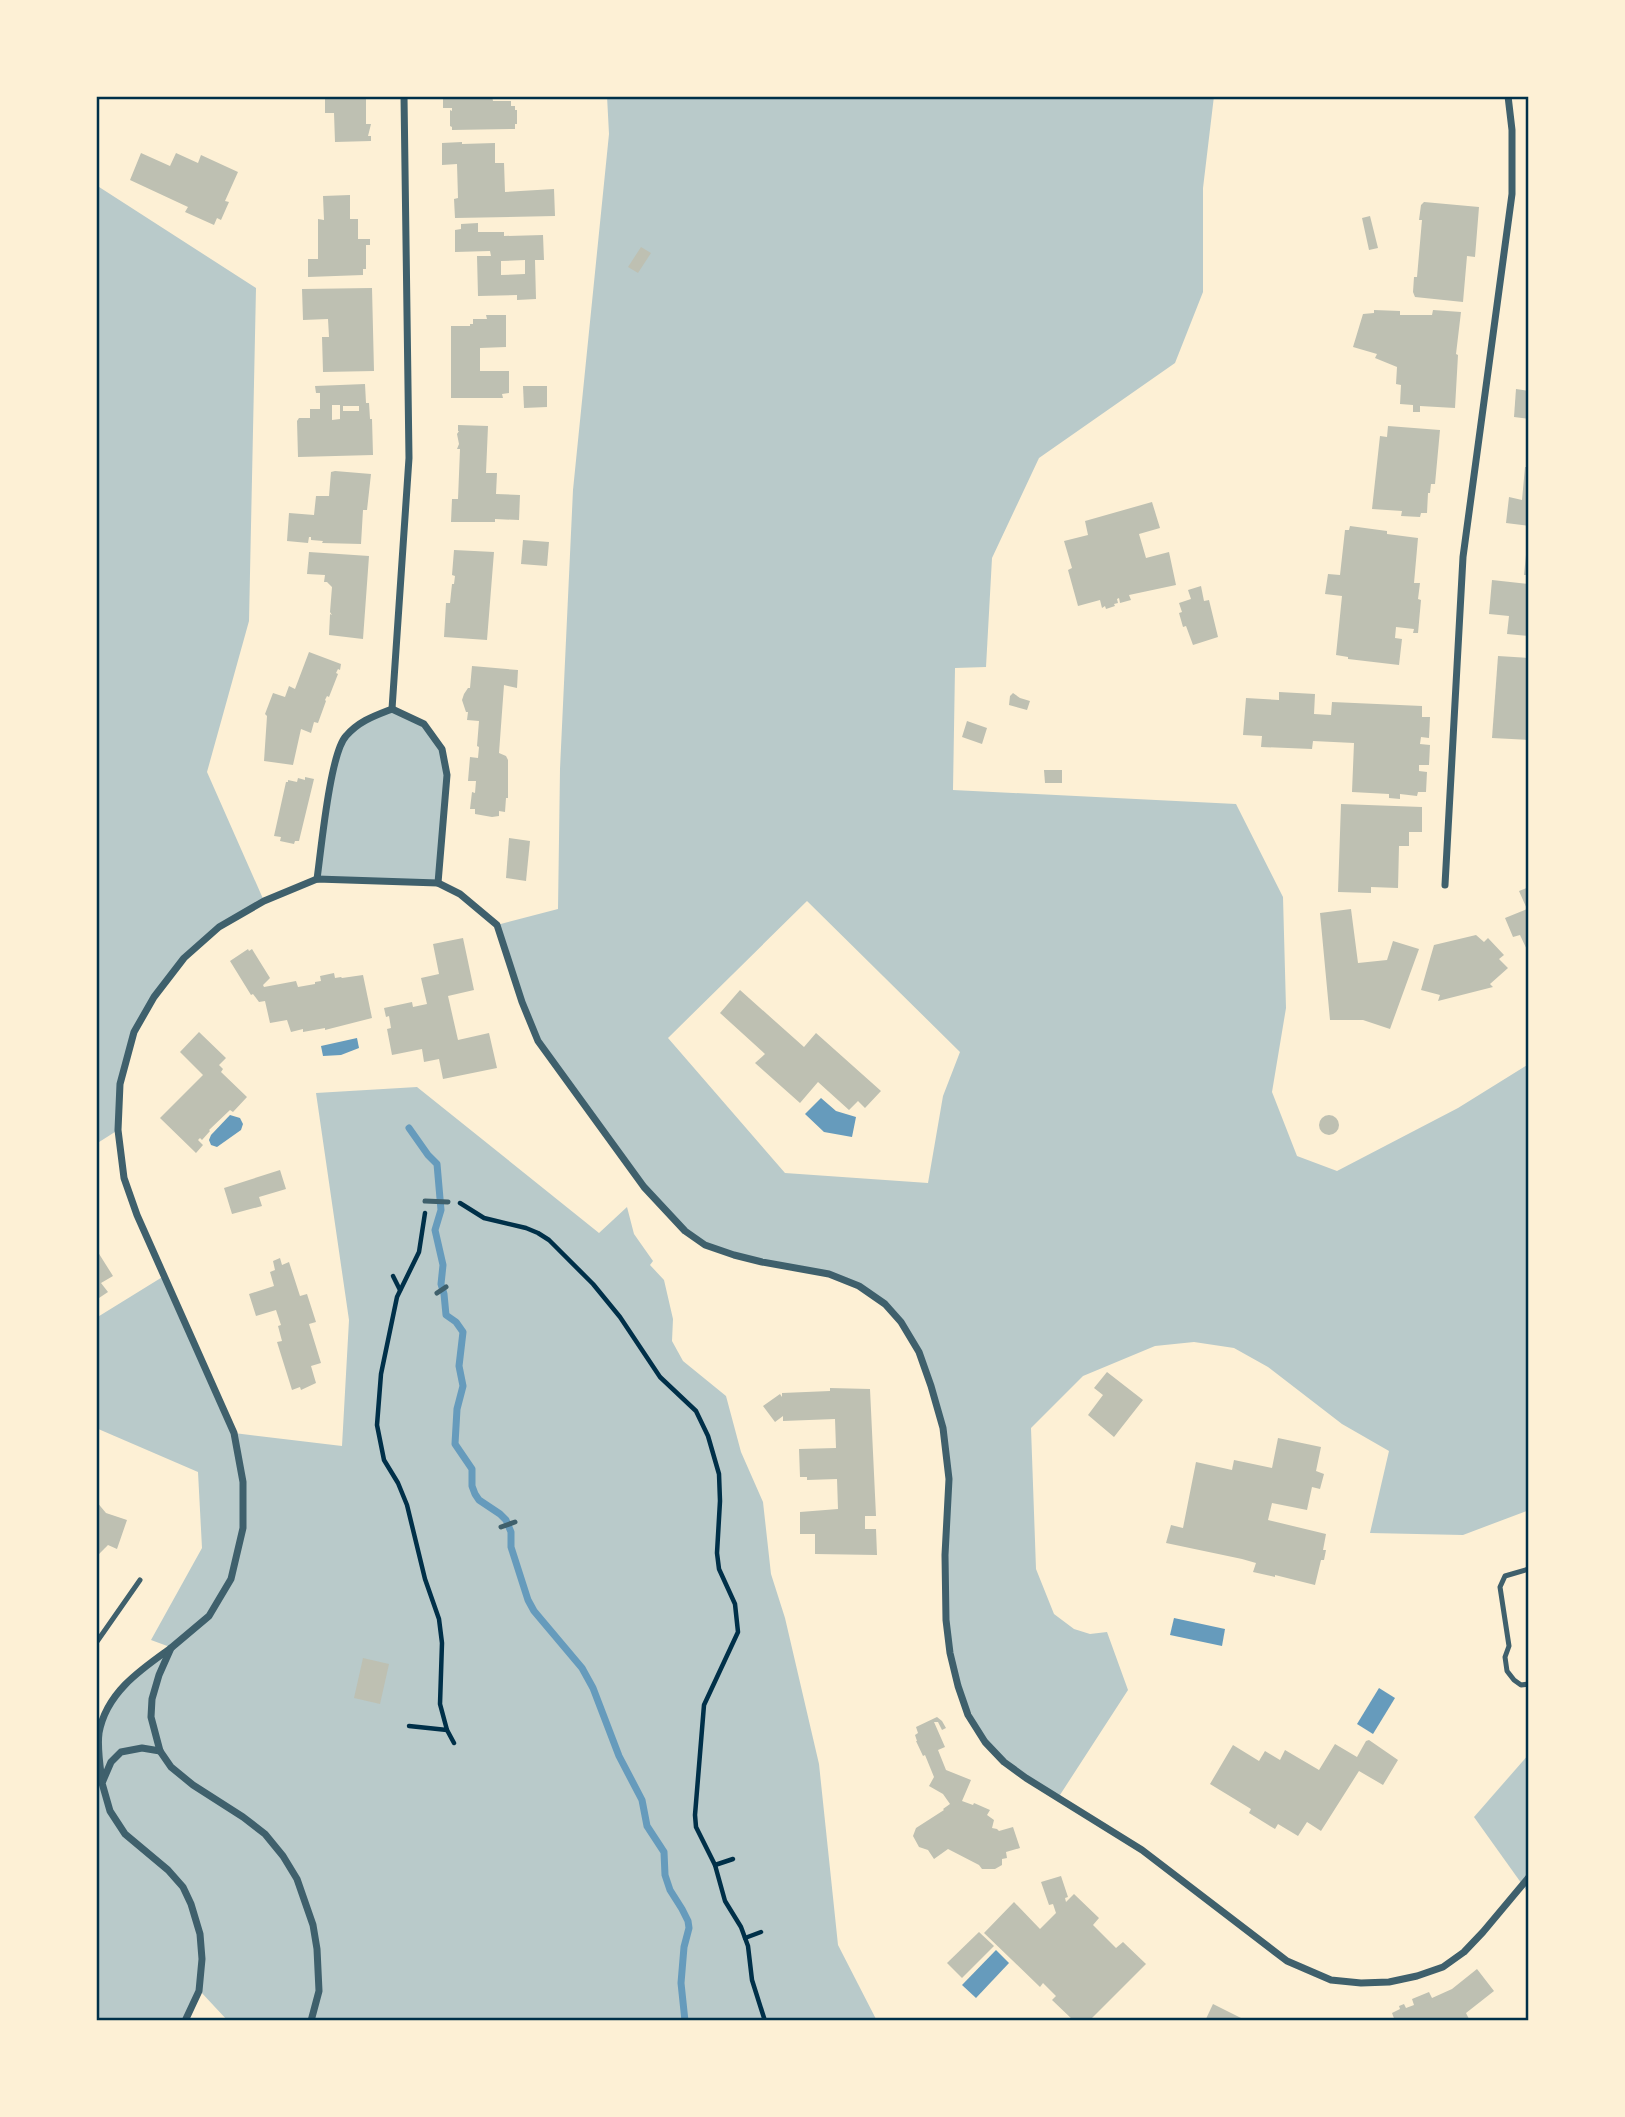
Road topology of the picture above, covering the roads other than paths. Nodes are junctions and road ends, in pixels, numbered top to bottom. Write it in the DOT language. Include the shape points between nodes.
graph roads {
  1 [pos="404,96"];
  2 [pos="1508,96"];
  3 [pos="392,709"];
  4 [pos="317,879"];
  5 [pos="438,883"];
  6 [pos="1445,885"];
  7 [pos="425,1201"];
  8 [pos="448,1202"];
  9 [pos="446,1287"];
  10 [pos="437,1293"];
  11 [pos="515,1522"];
  12 [pos="501,1527"];
  13 [pos="1529,1569"];
  14 [pos="140,1580"];
  15 [pos="96,1643"];
  16 [pos="171,1648"];
  17 [pos="1529,1684"];
  18 [pos="159,1751"];
  19 [pos="99,1783"];
  20 [pos="1529,1877"];
  21 [pos="185,2021"];
  22 [pos="311,2021"];
  1 -- 3 [label="street" via="408,458"];
  2 -- 6 [label="street" via="1512,194 1463,557"];
  3 -- 4 [label="street" via="363,720 343,738 334,762"];
  3 -- 5 [label="street" via="424,724 442,749 447,775"];
  4 -- 5 [label="street"];
  4 -- 16 [label="street" via="264,901 219,927 184,958 134,1032 120,1084 118,1130 124,1178 234,1433 243,1482 243,1528 230,1579 209,1616"];
  5 -- 20 [label="street" via="460,894 497,925 538,1041 645,1188 685,1231 705,1245 734,1255 829,1274 859,1286 901,1322 919,1352 943,1428 950,1479 945,1555 950,1653 968,1714 1004,1762 1142,1850 1287,1961 1331,1980 1389,1982 1443,1967 1464,1952"];
  7 -- 8 [label="lane"];
  9 -- 10 [label="lane"];
  11 -- 12 [label="lane"];
  13 -- 17 [label="lane" via="1505,1576 1500,1587 1509,1646 1507,1671 1521,1685"];
  14 -- 15 [label="lane"];
  16 -- 18 [label="street" via="152,1699"];
  16 -- 19 [label="street" via="130,1679 105,1713 99,1734"];
  18 -- 19 [label="street" via="121,1752"];
  18 -- 22 [label="street" via="193,1786 265,1834 296,1879 317,1949 318,1991"];
  19 -- 21 [label="street" via="125,1834 167,1870 191,1904 202,1959 199,1991"];
}
